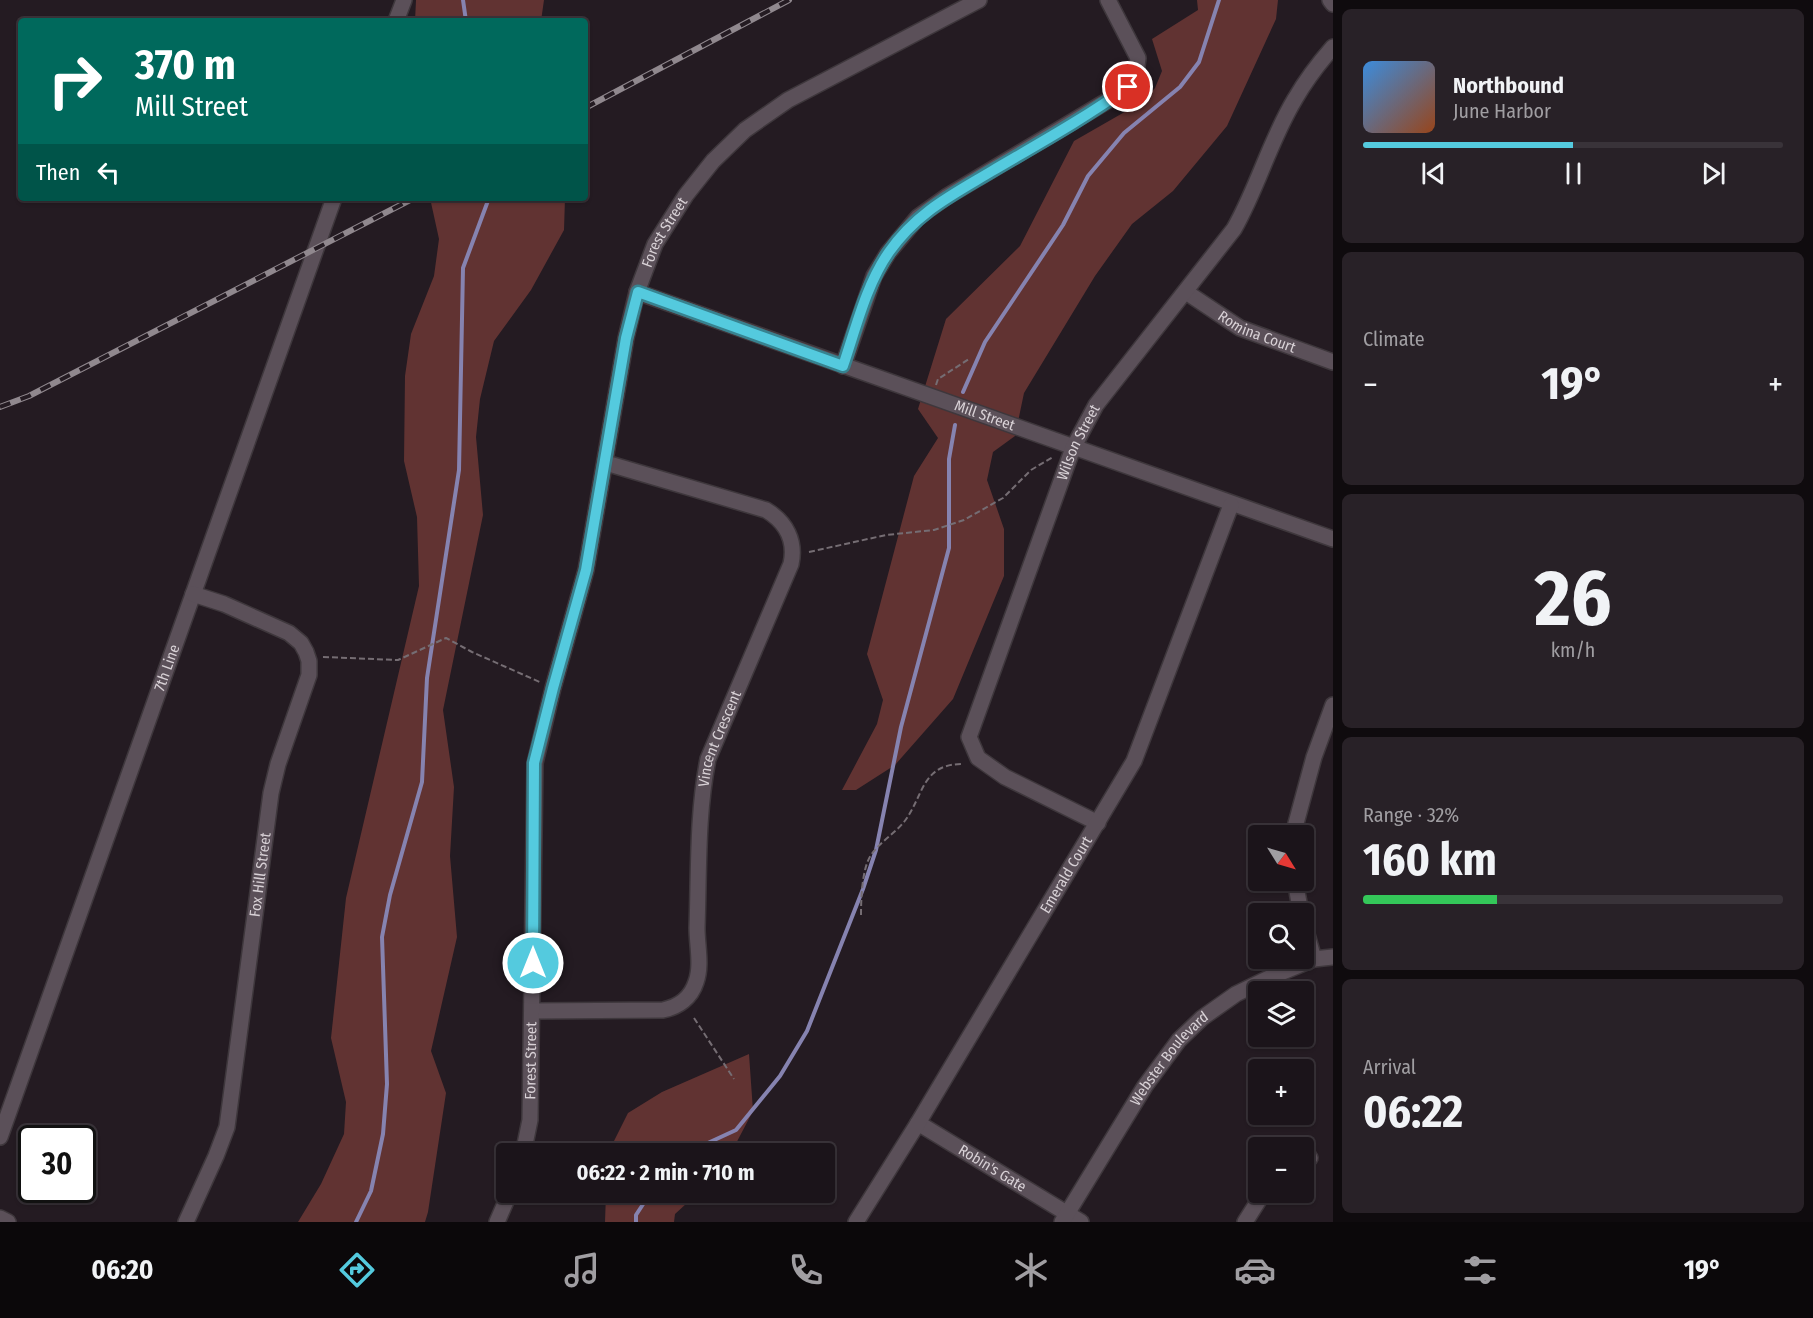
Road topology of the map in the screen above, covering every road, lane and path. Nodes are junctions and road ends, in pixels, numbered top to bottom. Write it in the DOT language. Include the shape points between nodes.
graph roads {
  1 [pos="404,0"];
  2 [pos="980,0"];
  3 [pos="1108,0"];
  4 [pos="1330,0"];
  5 [pos="1333,4"];
  6 [pos="397,18"];
  7 [pos="1333,47"];
  8 [pos="333,201"];
  9 [pos="638,292"];
  10 [pos="1186,292"];
  11 [pos="969,359"];
  12 [pos="1333,362"];
  13 [pos="843,366"];
  14 [pos="931,396"];
  15 [pos="1072,448"];
  16 [pos="1053,457"];
  17 [pos="606,462"];
  18 [pos="1231,505"];
  19 [pos="1333,539"];
  20 [pos="809,552"];
  21 [pos="193,594"];
  22 [pos="320,657"];
  23 [pos="553,688"];
  24 [pos="1333,705"];
  25 [pos="962,764"];
  26 [pos="1098,823"];
  27 [pos="1296,825"];
  28 [pos="861,915"];
  29 [pos="1333,957"];
  30 [pos="1314,959"];
  31 [pos="1290,969"];
  32 [pos="533,1011"];
  33 [pos="694,1018"];
  34 [pos="734,1079"];
  35 [pos="918,1124"];
  36 [pos="0,1137"];
  37 [pos="525,1143"];
  38 [pos="505,1203"];
  39 [pos="1257,1203"];
  40 [pos="0,1218"];
  41 [pos="1064,1218"];
  42 [pos="8,1222"];
  43 [pos="186,1222"];
  44 [pos="497,1222"];
  45 [pos="856,1222"];
  46 [pos="1081,1222"];
  47 [pos="1245,1222"];
  1 -- 6 [label="street"];
  2 -- 9 [label="street, Forest Street" via="788,100 745,130 686,195 656,244"];
  3 -- 13 [label="street" via="1138,58 1128,87 918,218 874,276"];
  4 -- 5 [label="street"];
  7 -- 10 [label="street, Wilson Street" via="1294,99 1234,229"];
  8 -- 21 [label="street, 7th Line"];
  9 -- 13 [label="street, Mill Street"];
  9 -- 17 [label="street, Forest Street" via="626,338"];
  10 -- 12 [label="street, Romina Court" via="1240,328"];
  10 -- 15 [label="street, Wilson Street" via="1096,405"];
  11 -- 14 [label="path" via="938,380"];
  13 -- 14 [label="street, Mill Street"];
  14 -- 15 [label="street, Mill Street"];
  15 -- 18 [label="street, Mill Street"];
  15 -- 26 [label="street, Wilson Street" via="969,737 978,758 1005,777"];
  16 -- 20 [label="path" via="1031,470 1003,498 964,520 934,530 886,535"];
  17 -- 23 [label="street, Forest Street" via="586,570"];
  17 -- 32 [label="street, Vincent Crescent" via="766,510 786,529 792,543 792,560 708,759 701,792 698,973 694,988 685,1001 663,1010"];
  18 -- 19 [label="street, Mill Street"];
  18 -- 26 [label="street, Emerald Court" via="1134,761"];
  21 -- 36 [label="street, 7th Line"];
  21 -- 43 [label="street, Fox Hill Street" via="289,633 305,649 309,670 274,777 227,1127"];
  22 -- 23 [label="path" via="398,660 446,638"];
  23 -- 32 [label="street, Forest Street" via="534,763"];
  24 -- 27 [label="street"];
  25 -- 28 [label="path" via="948,765 932,773 904,821 870,856"];
  26 -- 35 [label="street, Emerald Court"];
  29 -- 30 [label="street, Webster Boulevard"];
  31 -- 41 [label="street, Webster Boulevard" via="1236,994 1202,1017 1179,1040 1145,1086"];
  32 -- 37 [label="street, Forest Street" via="530,1120"];
  33 -- 34 [label="path"];
  35 -- 41 [label="street, Robin's Gate"];
  35 -- 45 [label="street, Emerald Court"];
  38 -- 44 [label="street"];
  39 -- 47 [label="street"];
  40 -- 42 [label="street"];
  41 -- 46 [label="street, Robin's Gate"];
}
